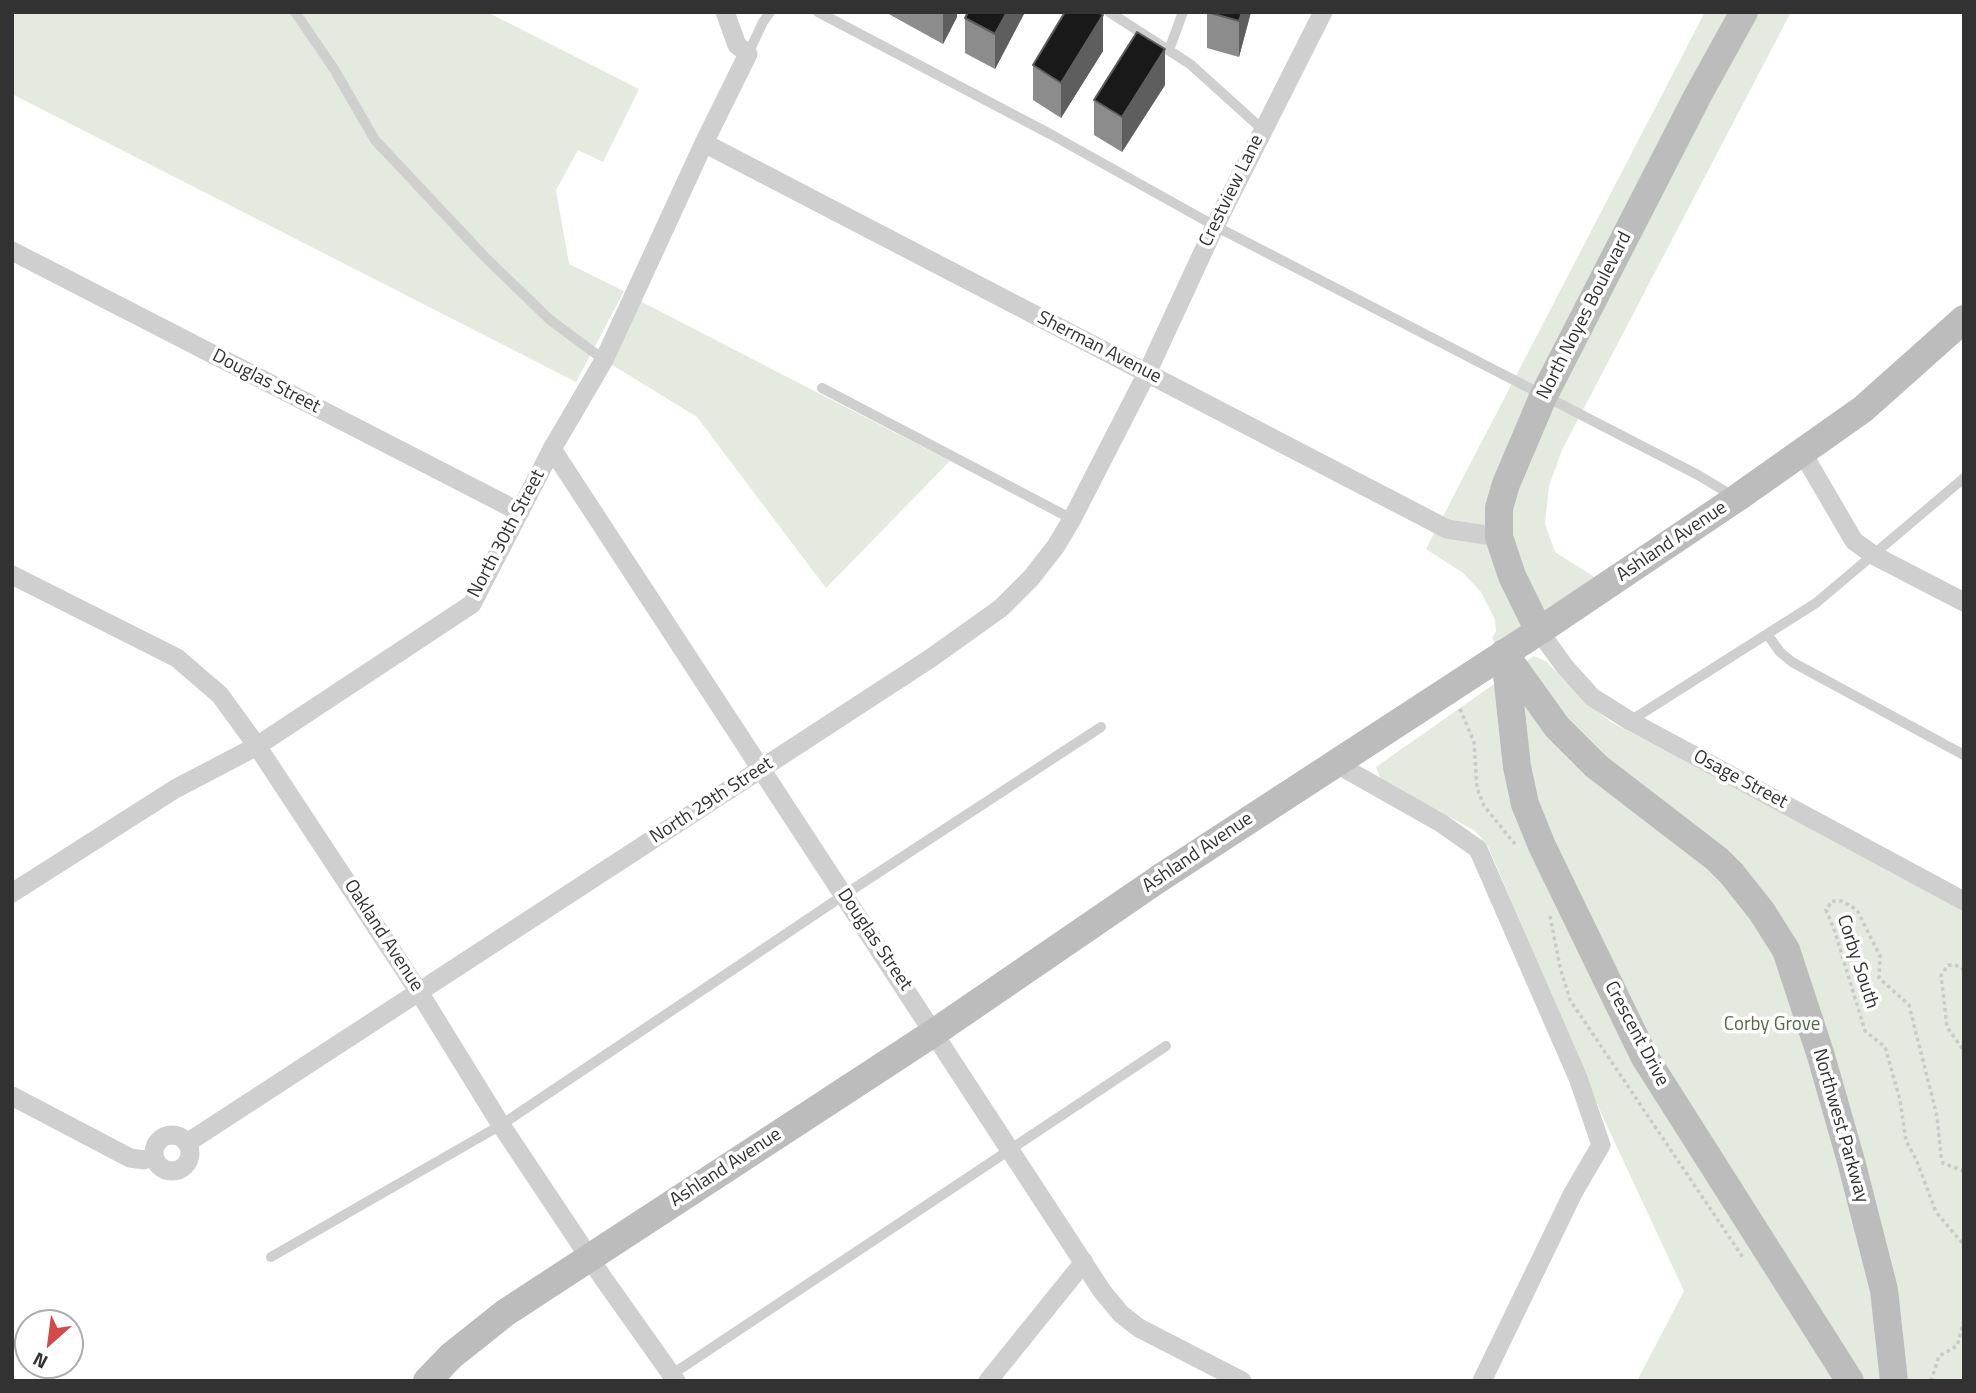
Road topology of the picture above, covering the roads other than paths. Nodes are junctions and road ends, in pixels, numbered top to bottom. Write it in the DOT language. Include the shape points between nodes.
graph roads {
  1 [pos="295,12"];
  2 [pos="725,12"];
  3 [pos="770,12"];
  4 [pos="818,12"];
  5 [pos="1109,12"];
  6 [pos="1183,12"];
  7 [pos="1323,12"];
  8 [pos="1744,12"];
  9 [pos="1169,50"];
  10 [pos="748,54"];
  11 [pos="1262,130"];
  12 [pos="704,143"];
  13 [pos="1215,226"];
  14 [pos="12,251"];
  15 [pos="1964,319"];
  16 [pos="604,360"];
  17 [pos="1147,373"];
  18 [pos="822,388"];
  19 [pos="1543,397"];
  20 [pos="552,449"];
  21 [pos="1802,452"];
  22 [pos="1964,478"];
  23 [pos="1737,498"];
  24 [pos="520,512"];
  25 [pos="1072,519"];
  26 [pos="1499,537"];
  27 [pos="1875,555"];
  28 [pos="12,575"];
  29 [pos="1964,602"];
  30 [pos="1539,631"];
  31 [pos="1767,634"];
  32 [pos="1504,653"];
  33 [pos="1630,721"];
  34 [pos="1101,727"];
  35 [pos="257,746"];
  36 [pos="1964,755"];
  37 [pos="1335,763"];
  38 [pos="762,769"];
  39 [pos="12,893"];
  40 [pos="844,895"];
  41 [pos="1964,901"];
  42 [pos="419,992"];
  43 [pos="935,1032"];
  44 [pos="1166,1046"];
  45 [pos="12,1097"];
  46 [pos="500,1125"];
  47 [pos="1010,1148"];
  48 [pos="271,1257"];
  49 [pos="589,1257"];
  50 [pos="1084,1262"];
  51 [pos="671,1379"];
  52 [pos="427,1381"];
  53 [pos="988,1381"];
  54 [pos="1242,1381"];
  55 [pos="1482,1381"];
  56 [pos="1850,1381"];
  57 [pos="1894,1381"];
  1 -- 16 [label="lane" via="375,140 484,256 549,318"];
  2 -- 10 [label="street" via="737,45"];
  3 -- 10 [label="lane"];
  4 -- 13 [label="lane"];
  5 -- 9 [label="lane"];
  6 -- 9 [label="lane"];
  7 -- 11 [label="street, Crestview Lane"];
  8 -- 19 [label="street, North Noyes Boulevard"];
  9 -- 11 [label="lane"];
  10 -- 12 [label="street, North 30th Street"];
  11 -- 13 [label="street, Crestview Lane"];
  12 -- 16 [label="street, North 30th Street"];
  12 -- 17 [label="street, Sherman Avenue"];
  13 -- 17 [label="street, Crestview Lane"];
  13 -- 19 [label="lane"];
  14 -- 24 [label="street, Douglas Street"];
  15 -- 21 [label="street, Ashland Avenue" via="1863,408"];
  16 -- 20 [label="street, North 30th Street"];
  17 -- 25 [label="street, North 29th Street"];
  17 -- 26 [label="street, Sherman Avenue" via="1447,530"];
  18 -- 25 [label="lane"];
  19 -- 23 [label="lane"];
  19 -- 26 [label="street, North Noyes Boulevard" via="1506,484 1499,508"];
  20 -- 24 [label="street, North 30th Street"];
  20 -- 38 [label="street, Douglas Street"];
  21 -- 23 [label="street, Ashland Avenue"];
  21 -- 27 [label="street" via="1854,541"];
  22 -- 27 [label="lane"];
  23 -- 30 [label="street, Ashland Avenue"];
  24 -- 35 [label="street, North 30th Street" via="472,604"];
  25 -- 38 [label="street, North 29th Street" via="1031,578 1001,608"];
  26 -- 30 [label="street, North Noyes Boulevard"];
  27 -- 29 [label="street"];
  27 -- 31 [label="lane" via="1816,603"];
  28 -- 35 [label="street, Oakland Avenue" via="177,658 220,695"];
  30 -- 32 [label="street, Ashland Avenue"];
  30 -- 33 [label="street, Osage Street" via="1592,696"];
  31 -- 33 [label="lane"];
  31 -- 36 [label="lane" via="1793,662"];
  32 -- 37 [label="street, Ashland Avenue"];
  32 -- 56 [label="street, Crescent Drive" via="1517,767 1525,804 1542,846 1644,1056"];
  32 -- 57 [label="street, Northwest Parkway" via="1557,727 1596,766 1732,874 1786,950 1825,1069 1884,1290"];
  33 -- 41 [label="street, Osage Street"];
  34 -- 40 [label="lane"];
  35 -- 39 [label="street, North 30th Street" via="175,789"];
  35 -- 42 [label="street, Oakland Avenue"];
  37 -- 43 [label="street, Ashland Avenue"];
  37 -- 55 [label="street" via="1478,849 1578,1078 1601,1145"];
  38 -- 40 [label="street, Douglas Street"];
  38 -- 42 [label="street, North 29th Street"];
  40 -- 43 [label="street, Douglas Street"];
  40 -- 46 [label="lane"];
  42 -- 45 [label="street, North 29th Street" via="187,1143 176,1135 162,1137 154,1156 144,1160 130,1158"];
  42 -- 46 [label="street, Oakland Avenue"];
  43 -- 47 [label="street, Douglas Street"];
  43 -- 49 [label="street, Ashland Avenue"];
  44 -- 47 [label="lane"];
  46 -- 48 [label="lane"];
  46 -- 49 [label="street, Oakland Avenue"];
  47 -- 50 [label="street, Douglas Street"];
  47 -- 51 [label="lane"];
  49 -- 51 [label="street, Oakland Avenue"];
  49 -- 52 [label="street, Ashland Avenue" via="505,1313"];
  50 -- 53 [label="street"];
  50 -- 54 [label="street, Douglas Street" via="1121,1314 1139,1328"];
}
